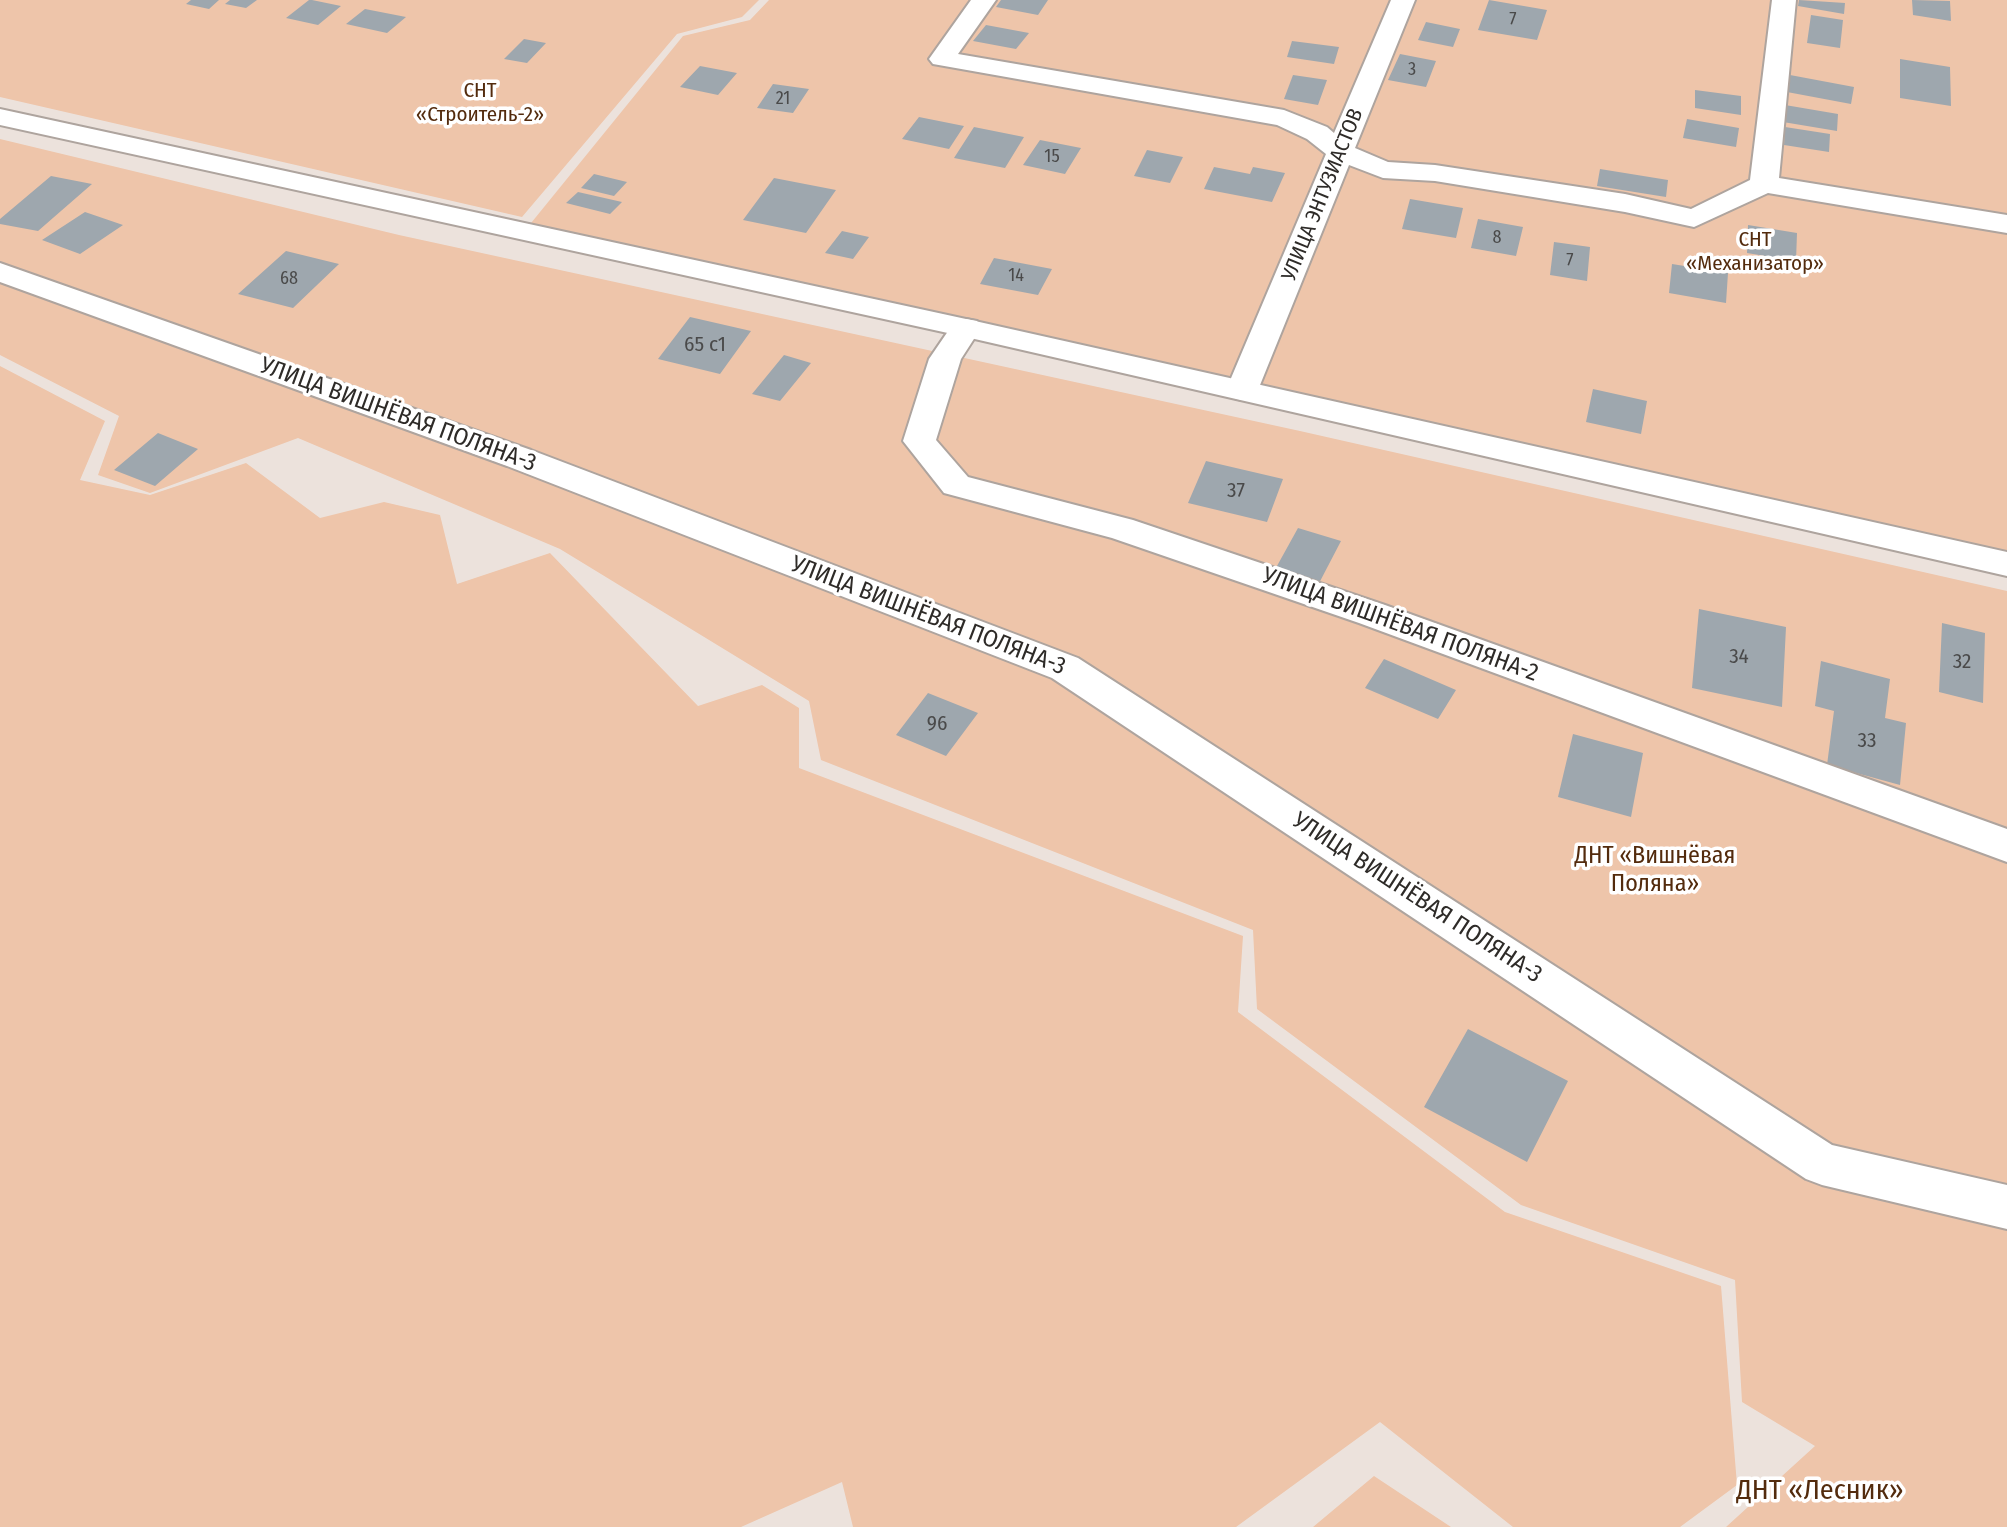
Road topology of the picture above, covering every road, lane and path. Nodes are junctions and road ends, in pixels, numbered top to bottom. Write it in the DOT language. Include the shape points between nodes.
graph roads {
  1 [pos="984,0"];
  2 [pos="1403,0"];
  3 [pos="1784,0"];
  4 [pos="0,117"];
  5 [pos="1341,152"];
  6 [pos="1764,184"];
  7 [pos="2007,224"];
  8 [pos="0,272"];
  9 [pos="966,328"];
  10 [pos="1242,390"];
  11 [pos="2007,564"];
  12 [pos="2007,846"];
  13 [pos="2007,1208"];
  1 -- 5 [label="street" via="942,59 1284,118 1317,133"];
  2 -- 5 [label="street, УЛИЦА ЭНТУЗИАСТОВ"];
  3 -- 6 [label="street"];
  4 -- 9 [label="street"];
  5 -- 6 [label="street" via="1383,170 1435,173 1695,219"];
  5 -- 10 [label="street, УЛИЦА ЭНТУЗИАСТОВ"];
  6 -- 7 [label="street"];
  8 -- 13 [label="street, УЛИЦА ВИШНЁВАЯ ПОЛЯНА-3" via="519,458 1065,667 1822,1164"];
  9 -- 10 [label="street"];
  9 -- 12 [label="street, УЛИЦА ВИШНЁВАЯ ПОЛЯНА-2" via="945,359 919,440 956,485 1121,528 1373,614"];
  10 -- 11 [label="street"];
}
